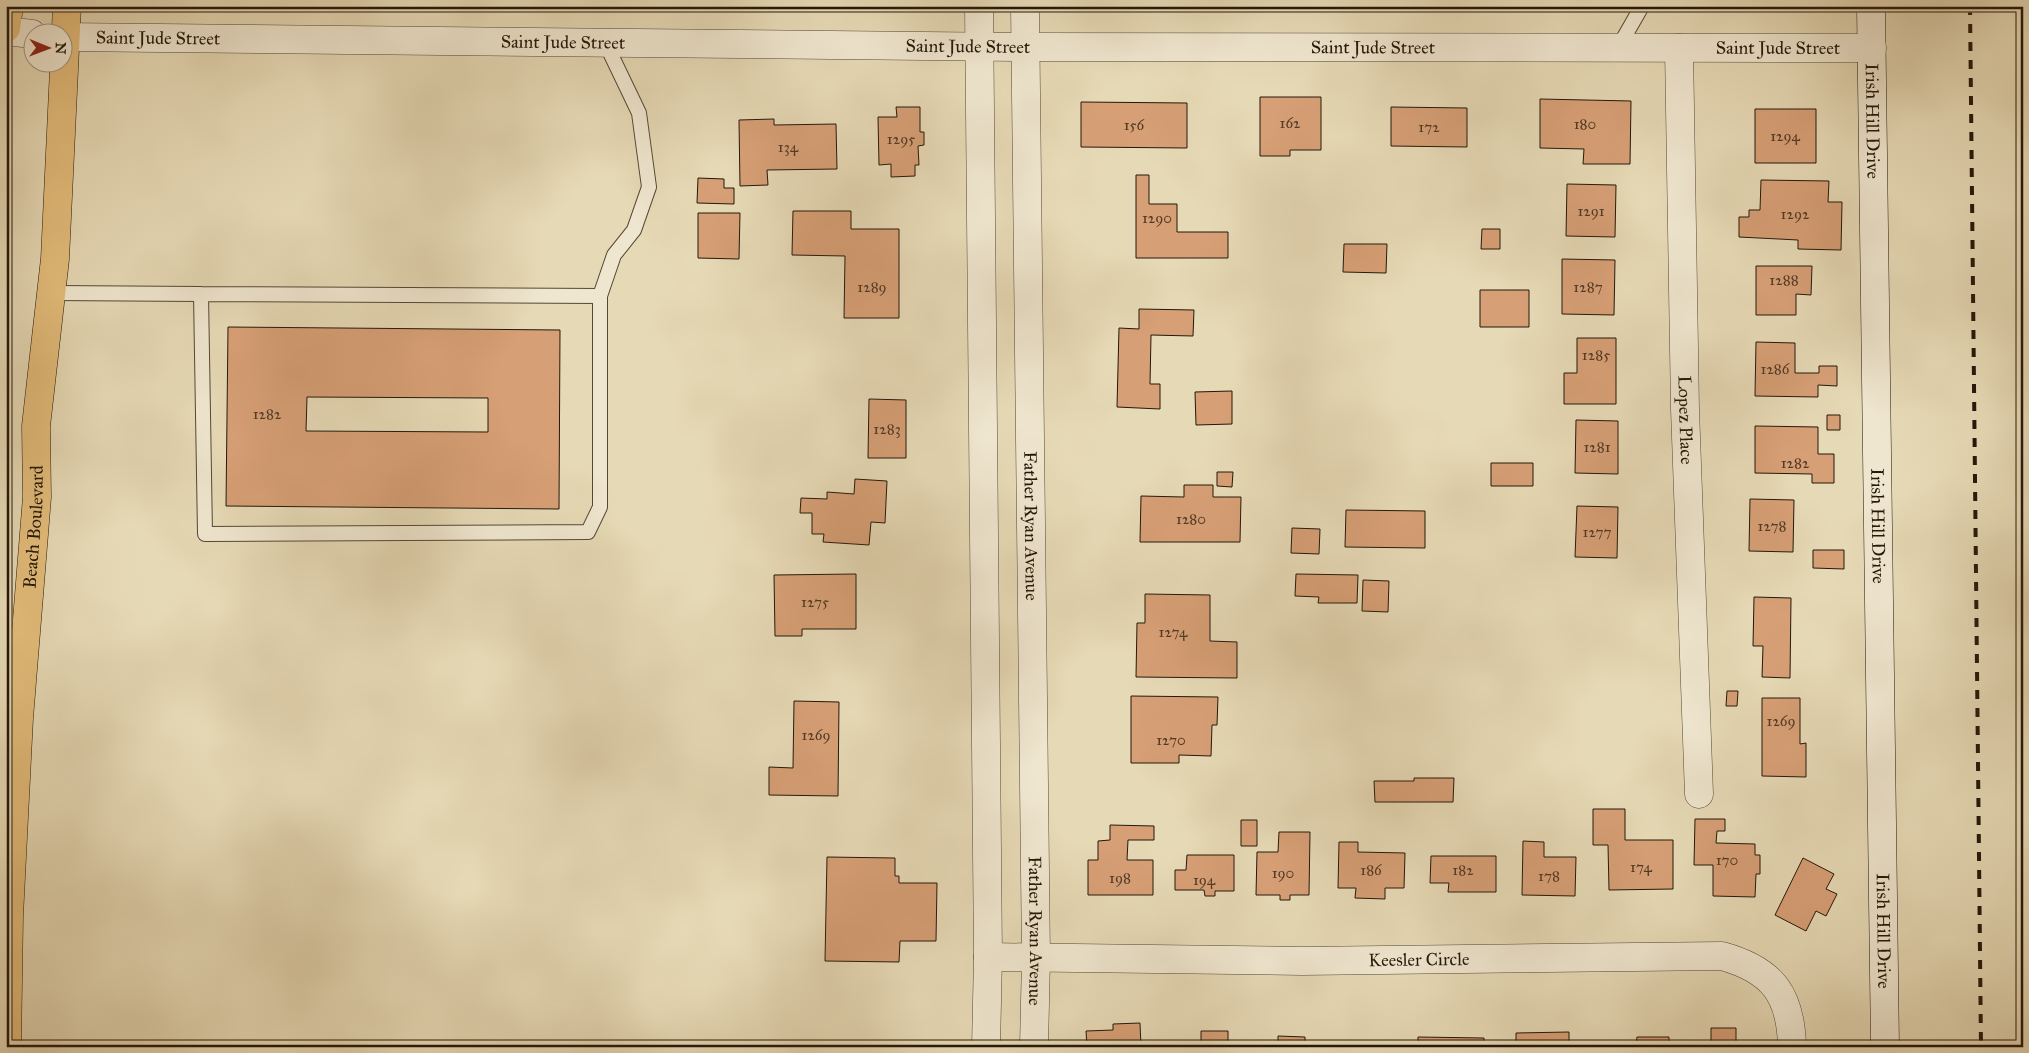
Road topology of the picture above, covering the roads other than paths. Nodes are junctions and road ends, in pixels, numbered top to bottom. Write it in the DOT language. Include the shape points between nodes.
graph roads {
  1 [pos="9,6"];
  2 [pos="67,6"];
  3 [pos="979,6"];
  4 [pos="1025,6"];
  5 [pos="1642,6"];
  6 [pos="1871,6"];
  7 [pos="65,22"];
  8 [pos="6,29"];
  9 [pos="22,32"];
  10 [pos="72,37"];
  11 [pos="604,42"];
  12 [pos="979,46"];
  13 [pos="1025,47"];
  14 [pos="1618,48"];
  15 [pos="1679,48"];
  16 [pos="1872,48"];
  17 [pos="62,72"];
  18 [pos="52,293"];
  19 [pos="201,294"];
  20 [pos="600,296"];
  21 [pos="12,717"];
  22 [pos="1699,794"];
  23 [pos="988,958"];
  24 [pos="1036,958"];
  25 [pos="7,1047"];
  26 [pos="986,1047"];
  27 [pos="1034,1047"];
  28 [pos="1792,1047"];
  29 [pos="1885,1047"];
  1 -- 8 [label="main road"];
  2 -- 7 [label="main road, Beach Boulevard"];
  3 -- 12 [label="street"];
  4 -- 13 [label="street, Father Ryan Avenue"];
  5 -- 14 [label="lane"];
  6 -- 16 [label="street, Irish Hill Drive"];
  8 -- 9 [label="street"];
  10 -- 11 [label="street, Saint Jude Street"];
  11 -- 12 [label="street, Saint Jude Street"];
  11 -- 20 [label="lane" via="639,113 649,187 634,230 614,255"];
  12 -- 13 [label="street, Saint Jude Street"];
  12 -- 23 [label="street"];
  13 -- 14 [label="street, Saint Jude Street"];
  13 -- 24 [label="street, Father Ryan Avenue"];
  14 -- 15 [label="street, Saint Jude Street"];
  15 -- 16 [label="street, Saint Jude Street"];
  15 -- 22 [label="street, Lopez Place" via="1683,349"];
  16 -- 29 [label="street, Irish Hill Drive"];
  17 -- 18 [label="main road, Beach Boulevard"];
  18 -- 19 [label="lane"];
  18 -- 21 [label="main road, Beach Boulevard" via="36,426 37,497"];
  19 -- 20 [label="lane"];
  19 -- 20 [label="lane" via="205,534 588,532 600,508"];
  21 -- 25 [label="main road, Beach Boulevard"];
  23 -- 24 [label="street, Keesler Circle"];
  23 -- 26 [label="street"];
  24 -- 27 [label="street, Father Ryan Avenue"];
  24 -- 28 [label="street, Keesler Circle" via="1311,961 1722,956 1746,962 1768,976 1783,998 1792,1032"];
}
